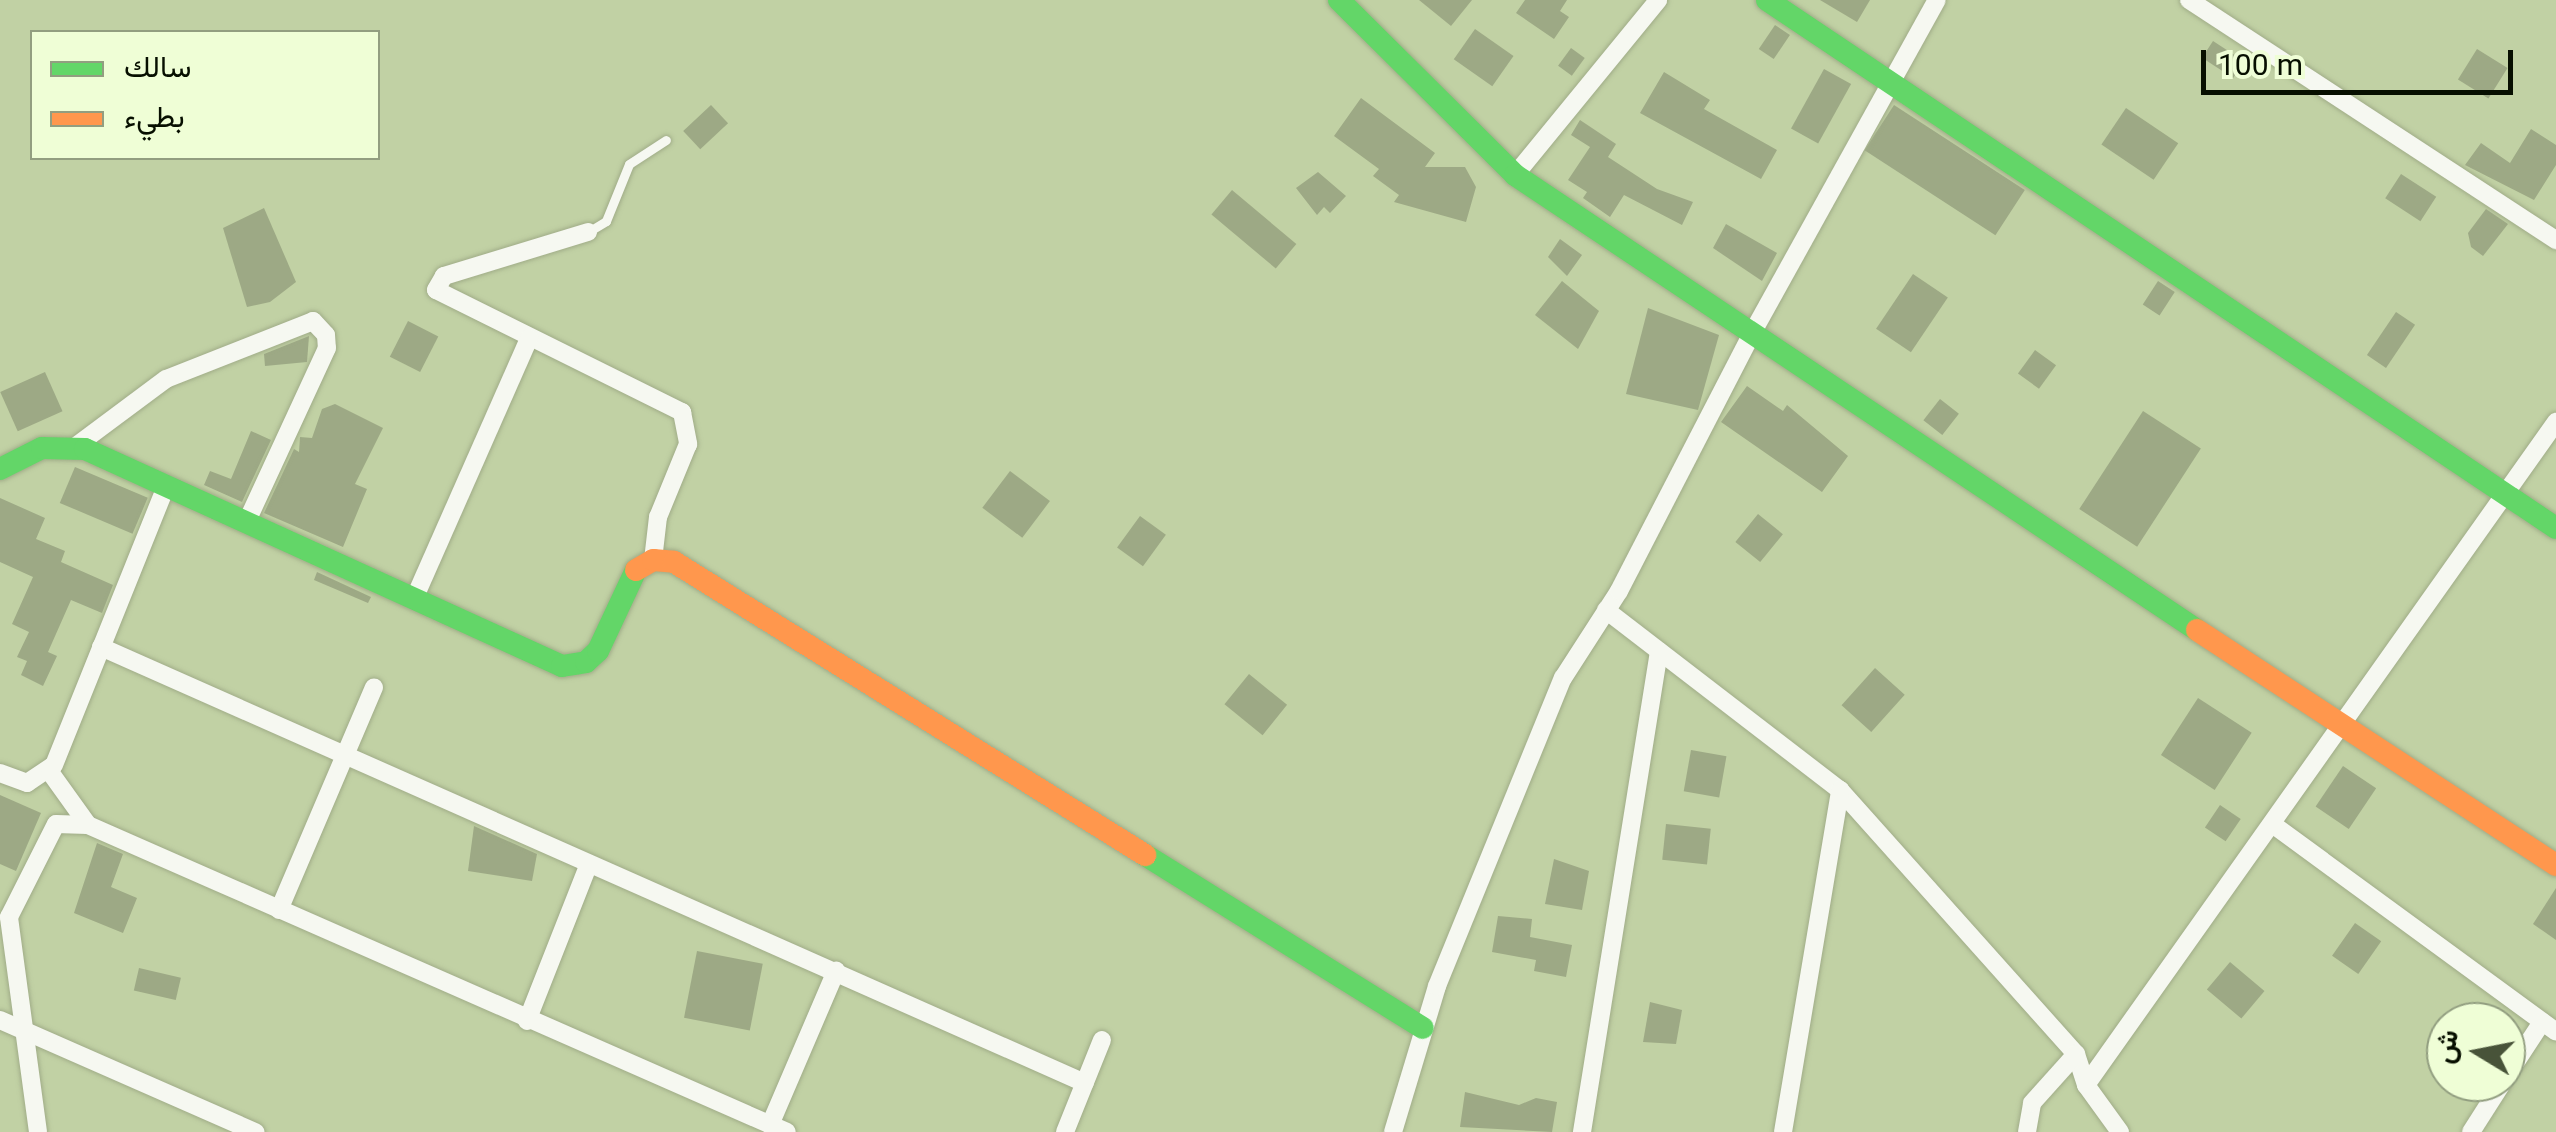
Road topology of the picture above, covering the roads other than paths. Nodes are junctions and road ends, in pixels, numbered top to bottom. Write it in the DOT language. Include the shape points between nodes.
graph roads {
  1 [pos="1339,0"];
  2 [pos="1658,0"];
  3 [pos="1767,0"];
  4 [pos="1937,0"];
  5 [pos="2189,0"];
  6 [pos="1890,86"];
  7 [pos="666,140"];
  8 [pos="1515,175"];
  9 [pos="588,232"];
  10 [pos="2556,240"];
  11 [pos="1750,337"];
  12 [pos="528,338"];
  13 [pos="2556,422"];
  14 [pos="76,446"];
  15 [pos="0,468"];
  16 [pos="166,486"];
  17 [pos="2506,496"];
  18 [pos="246,523"];
  19 [pos="2556,528"];
  20 [pos="652,560"];
  21 [pos="415,597"];
  22 [pos="1606,610"];
  23 [pos="101,647"];
  24 [pos="1660,651"];
  25 [pos="374,687"];
  26 [pos="2346,725"];
  27 [pos="345,755"];
  28 [pos="50,772"];
  29 [pos="0,773"];
  30 [pos="1840,790"];
  31 [pos="88,826"];
  32 [pos="2275,826"];
  33 [pos="590,864"];
  34 [pos="2556,865"];
  35 [pos="279,910"];
  36 [pos="836,971"];
  37 [pos="0,1020"];
  38 [pos="527,1021"];
  39 [pos="2549,1027"];
  40 [pos="1422,1028"];
  41 [pos="23,1030"];
  42 [pos="1102,1040"];
  43 [pos="2076,1054"];
  44 [pos="2526,1054"];
  45 [pos="1085,1083"];
  46 [pos="2086,1085"];
  47 [pos="2490,1102"];
  48 [pos="778,1128"];
  49 [pos="38,1132"];
  50 [pos="255,1132"];
  51 [pos="1066,1132"];
  52 [pos="1392,1132"];
  53 [pos="1582,1132"];
  54 [pos="1782,1132"];
  55 [pos="2027,1132"];
  56 [pos="2120,1132"];
  57 [pos="2471,1132"];
  1 -- 8 [label="street"];
  2 -- 8 [label="street"];
  3 -- 6 [label="street"];
  4 -- 6 [label="street"];
  5 -- 10 [label="street"];
  6 -- 11 [label="street"];
  6 -- 17 [label="street"];
  7 -- 9 [label="lane" via="629,164 606,221"];
  8 -- 11 [label="street"];
  9 -- 12 [label="street" via="437,281 444,299"];
  11 -- 22 [label="street"];
  11 -- 26 [label="street"];
  12 -- 20 [label="street" via="674,404 688,422 688,444 658,517"];
  12 -- 21 [label="street"];
  13 -- 17 [label="street"];
  14 -- 15 [label="street" via="42,448"];
  14 -- 16 [label="street"];
  14 -- 18 [label="street" via="166,379 313,321 326,335 327,348"];
  16 -- 18 [label="street"];
  16 -- 23 [label="street"];
  17 -- 19 [label="street"];
  17 -- 26 [label="street"];
  18 -- 21 [label="street"];
  20 -- 21 [label="street" via="631,577 598,651 570,666"];
  20 -- 40 [label="street" via="674,562"];
  22 -- 24 [label="street"];
  22 -- 40 [label="street" via="1563,678"];
  23 -- 27 [label="street"];
  23 -- 28 [label="street"];
  24 -- 30 [label="street"];
  24 -- 53 [label="street"];
  25 -- 27 [label="street"];
  26 -- 32 [label="street"];
  26 -- 34 [label="street"];
  27 -- 33 [label="street"];
  27 -- 35 [label="street"];
  28 -- 29 [label="street" via="26,783"];
  28 -- 31 [label="street"];
  30 -- 43 [label="street"];
  30 -- 54 [label="street"];
  31 -- 35 [label="street"];
  31 -- 41 [label="street" via="56,824 9,916"];
  32 -- 39 [label="street"];
  32 -- 46 [label="street"];
  33 -- 36 [label="street"];
  33 -- 38 [label="street"];
  35 -- 38 [label="street"];
  36 -- 45 [label="street"];
  36 -- 48 [label="street"];
  37 -- 41 [label="street"];
  38 -- 48 [label="street"];
  39 -- 44 [label="street"];
  40 -- 52 [label="street"];
  41 -- 49 [label="street"];
  41 -- 50 [label="street"];
  42 -- 45 [label="street"];
  43 -- 46 [label="street"];
  43 -- 55 [label="street" via="2032,1104"];
  45 -- 51 [label="street"];
  46 -- 56 [label="street"];
  47 -- 57 [label="street"];
}
